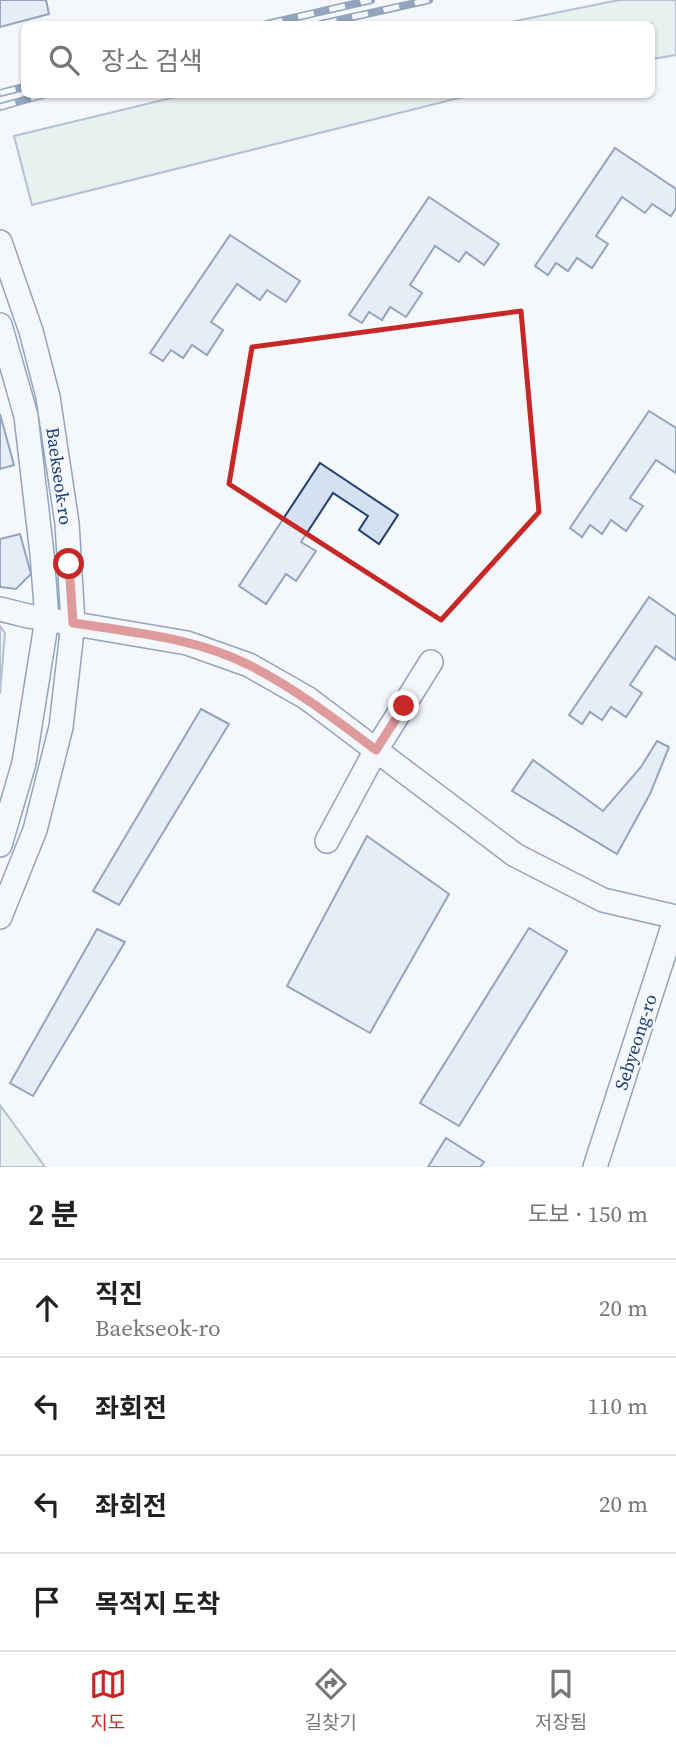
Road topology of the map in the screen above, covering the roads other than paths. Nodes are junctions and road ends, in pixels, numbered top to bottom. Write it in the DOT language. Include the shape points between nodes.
graph roads {
  1 [pos="0,242"];
  2 [pos="0,325"];
  3 [pos="0,609"];
  4 [pos="47,619"];
  5 [pos="73,623"];
  6 [pos="431,662"];
  7 [pos="376,750"];
  8 [pos="327,841"];
  9 [pos="0,845"];
  10 [pos="0,917"];
  11 [pos="676,917"];
  12 [pos="595,1167"];
  1 -- 5 [label="street, Baekseok-ro" via="48,397 67,523"];
  2 -- 4 [label="street, Baekseok-ro" via="26,415"];
  3 -- 4 [label="street"];
  4 -- 5 [label="street"];
  4 -- 9 [label="street, Baekseok-ro" via="24,763"];
  5 -- 7 [label="street" via="187,643 249,665 307,698"];
  5 -- 10 [label="street, Baekseok-ro" via="58,740 35,830"];
  6 -- 7 [label="street"];
  7 -- 8 [label="street"];
  7 -- 11 [label="street" via="514,855 603,900"];
  11 -- 12 [label="street, Sebyeong-ro"];
}
